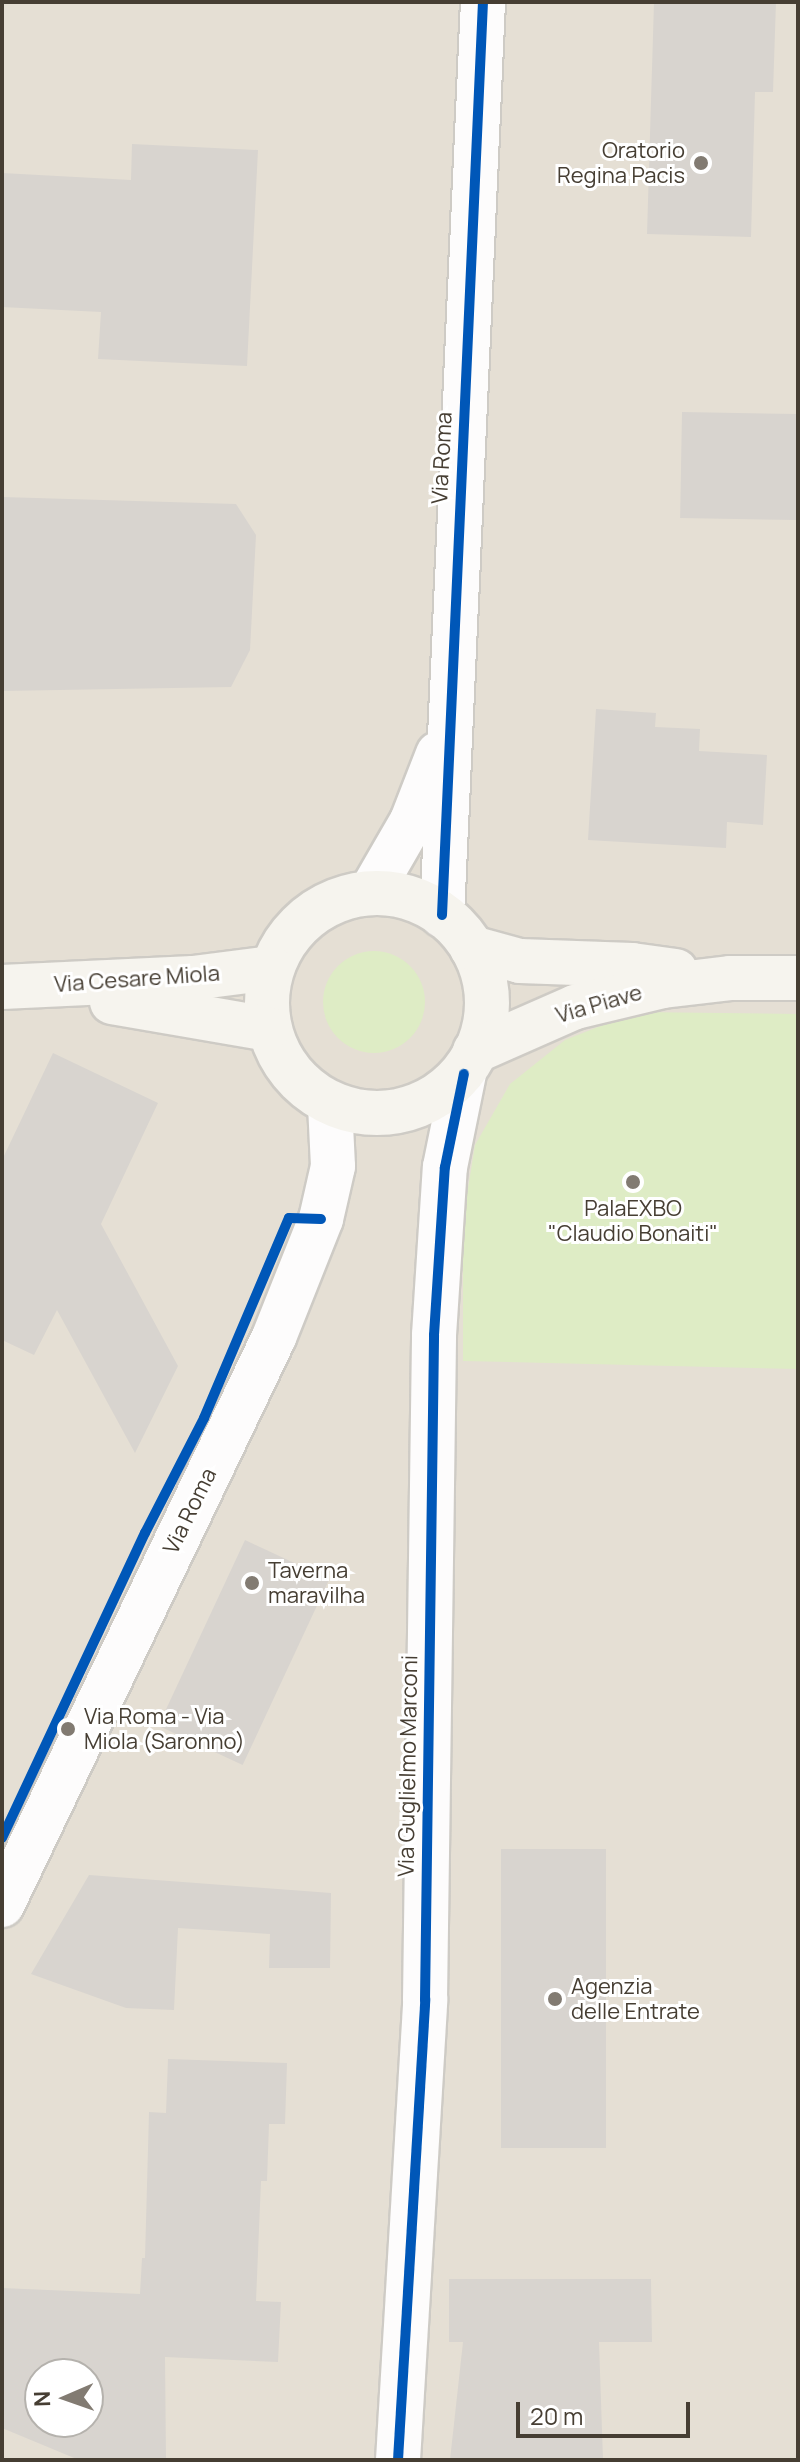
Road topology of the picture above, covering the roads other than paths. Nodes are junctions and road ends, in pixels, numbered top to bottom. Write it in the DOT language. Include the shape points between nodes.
graph roads {
  1 [pos="483,2"];
  2 [pos="450,726"];
  3 [pos="371,892"];
  4 [pos="442,915"];
  5 [pos="472,948"];
  6 [pos="271,968"];
  7 [pos="730,978"];
  8 [pos="798,978"];
  9 [pos="2,989"];
  10 [pos="268,1029"];
  11 [pos="469,1062"];
  12 [pos="330,1105"];
  13 [pos="2,1905"];
  14 [pos="398,2460"];
  1 -- 2 [label="street, Via Roma"];
  2 -- 3 [label="street, Via Roma" via="412,821"];
  2 -- 4 [label="street, Via Roma"];
  3 -- 4 [label="street" via="406,896"];
  3 -- 6 [label="street" via="338,898 295,928"];
  4 -- 5 [label="street" via="462,931"];
  5 -- 7 [label="street, Via Piave" via="520,961 632,965"];
  5 -- 11 [label="street" via="488,1002 485,1030"];
  6 -- 9 [label="street, Via Cesare Miola"];
  6 -- 10 [label="street"];
  7 -- 8 [label="street, Via Piave"];
  7 -- 11 [label="street, Via Piave" via="663,986 575,1007"];
  9 -- 10 [label="street, Via Cesare Miola" via="135,1004"];
  10 -- 12 [label="street" via="298,1083"];
  11 -- 12 [label="street" via="421,1106 366,1114"];
  11 -- 14 [label="street, Via Guglielmo Marconi" via="445,1167 434,1335 425,2000"];
  12 -- 13 [label="street, Via Roma" via="333,1166 321,1219 274,1337"];
}
